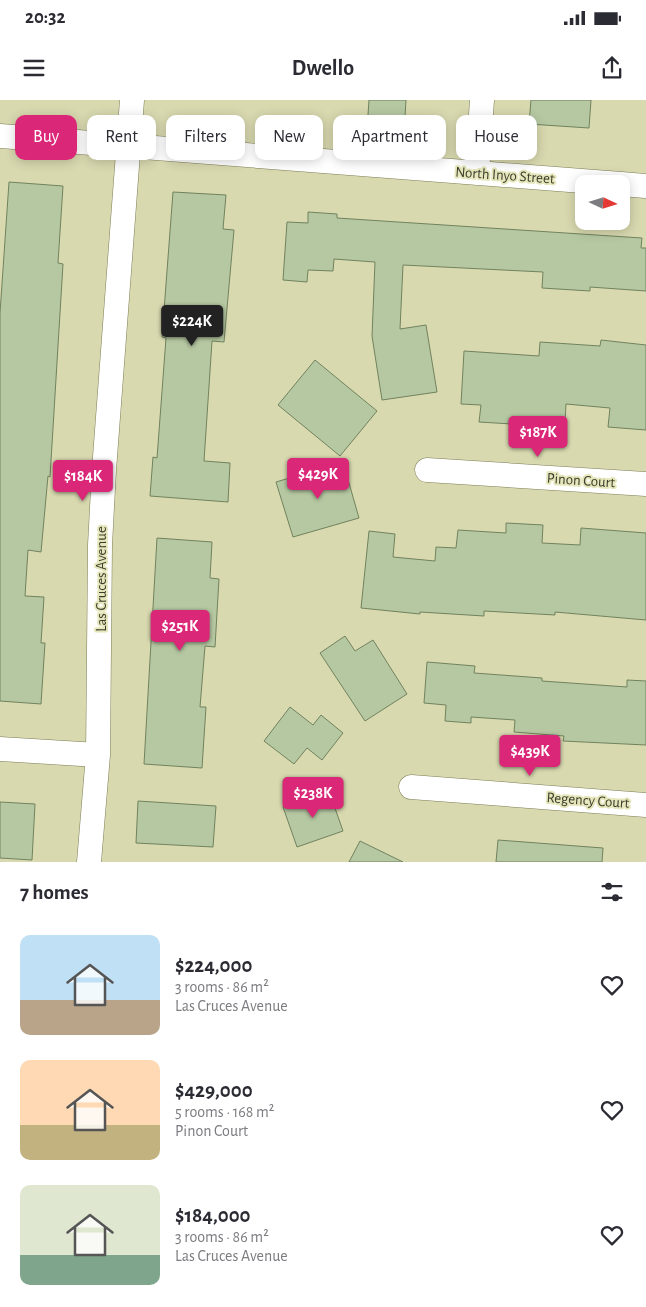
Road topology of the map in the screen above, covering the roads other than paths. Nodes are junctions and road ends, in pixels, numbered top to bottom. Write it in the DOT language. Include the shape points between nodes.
graph roads {
  1 [pos="132,100"];
  2 [pos="482,100"];
  3 [pos="131,115"];
  4 [pos="0,136"];
  5 [pos="87,143"];
  6 [pos="156,148"];
  7 [pos="128,160"];
  8 [pos="477,173"];
  9 [pos="575,180"];
  10 [pos="630,185"];
  11 [pos="646,186"];
  12 [pos="427,470"];
  13 [pos="646,484"];
  14 [pos="0,749"];
  15 [pos="98,755"];
  16 [pos="410,787"];
  17 [pos="646,805"];
  18 [pos="89,862"];
  1 -- 3 [label="street, Las Cruces Avenue"];
  2 -- 8 [label="street"];
  4 -- 5 [label="street, North Inyo Street"];
  6 -- 8 [label="street, North Inyo Street"];
  7 -- 15 [label="street, Las Cruces Avenue" via="100,544"];
  8 -- 9 [label="street, North Inyo Street"];
  10 -- 11 [label="street, North Inyo Street"];
  12 -- 13 [label="street, Pinon Court"];
  14 -- 15 [label="street"];
  15 -- 18 [label="street, Las Cruces Avenue"];
  16 -- 17 [label="street, Regency Court"];
}
